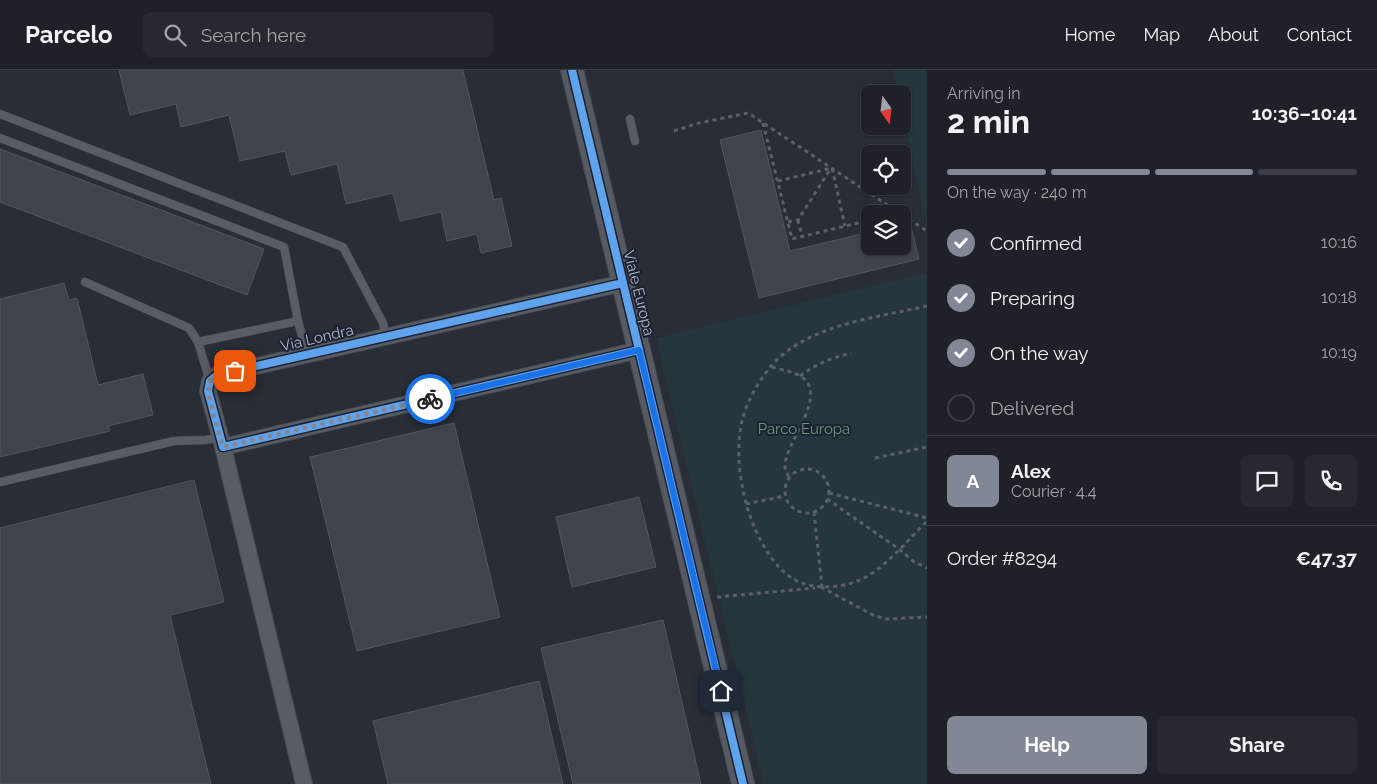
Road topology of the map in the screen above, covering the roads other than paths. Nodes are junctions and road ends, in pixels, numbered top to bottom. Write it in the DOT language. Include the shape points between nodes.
graph roads {
  1 [pos="572,70"];
  2 [pos="0,114"];
  3 [pos="630,119"];
  4 [pos="0,138"];
  5 [pos="635,141"];
  6 [pos="85,282"];
  7 [pos="623,283"];
  8 [pos="298,321"];
  9 [pos="386,336"];
  10 [pos="198,342"];
  11 [pos="639,350"];
  12 [pos="307,354"];
  13 [pos="210,381"];
  14 [pos="222,442"];
  15 [pos="0,482"];
  16 [pos="304,784"];
  17 [pos="743,784"];
  1 -- 7 [label="street, Viale Europa"];
  2 -- 9 [label="lane" via="344,248 383,323"];
  3 -- 5 [label="lane"];
  4 -- 8 [label="lane" via="284,247"];
  6 -- 10 [label="lane" via="189,328"];
  7 -- 9 [label="street, Via Londra"];
  7 -- 11 [label="street, Viale Europa"];
  8 -- 10 [label="lane"];
  8 -- 12 [label="lane"];
  9 -- 12 [label="street, Via Londra"];
  10 -- 13 [label="lane"];
  11 -- 14 [label="street"];
  11 -- 17 [label="street, Viale Europa"];
  12 -- 13 [label="street, Via Londra" via="217,375"];
  13 -- 14 [label="street" via="208,391"];
  14 -- 15 [label="lane" via="174,441"];
  14 -- 16 [label="street"];
}
